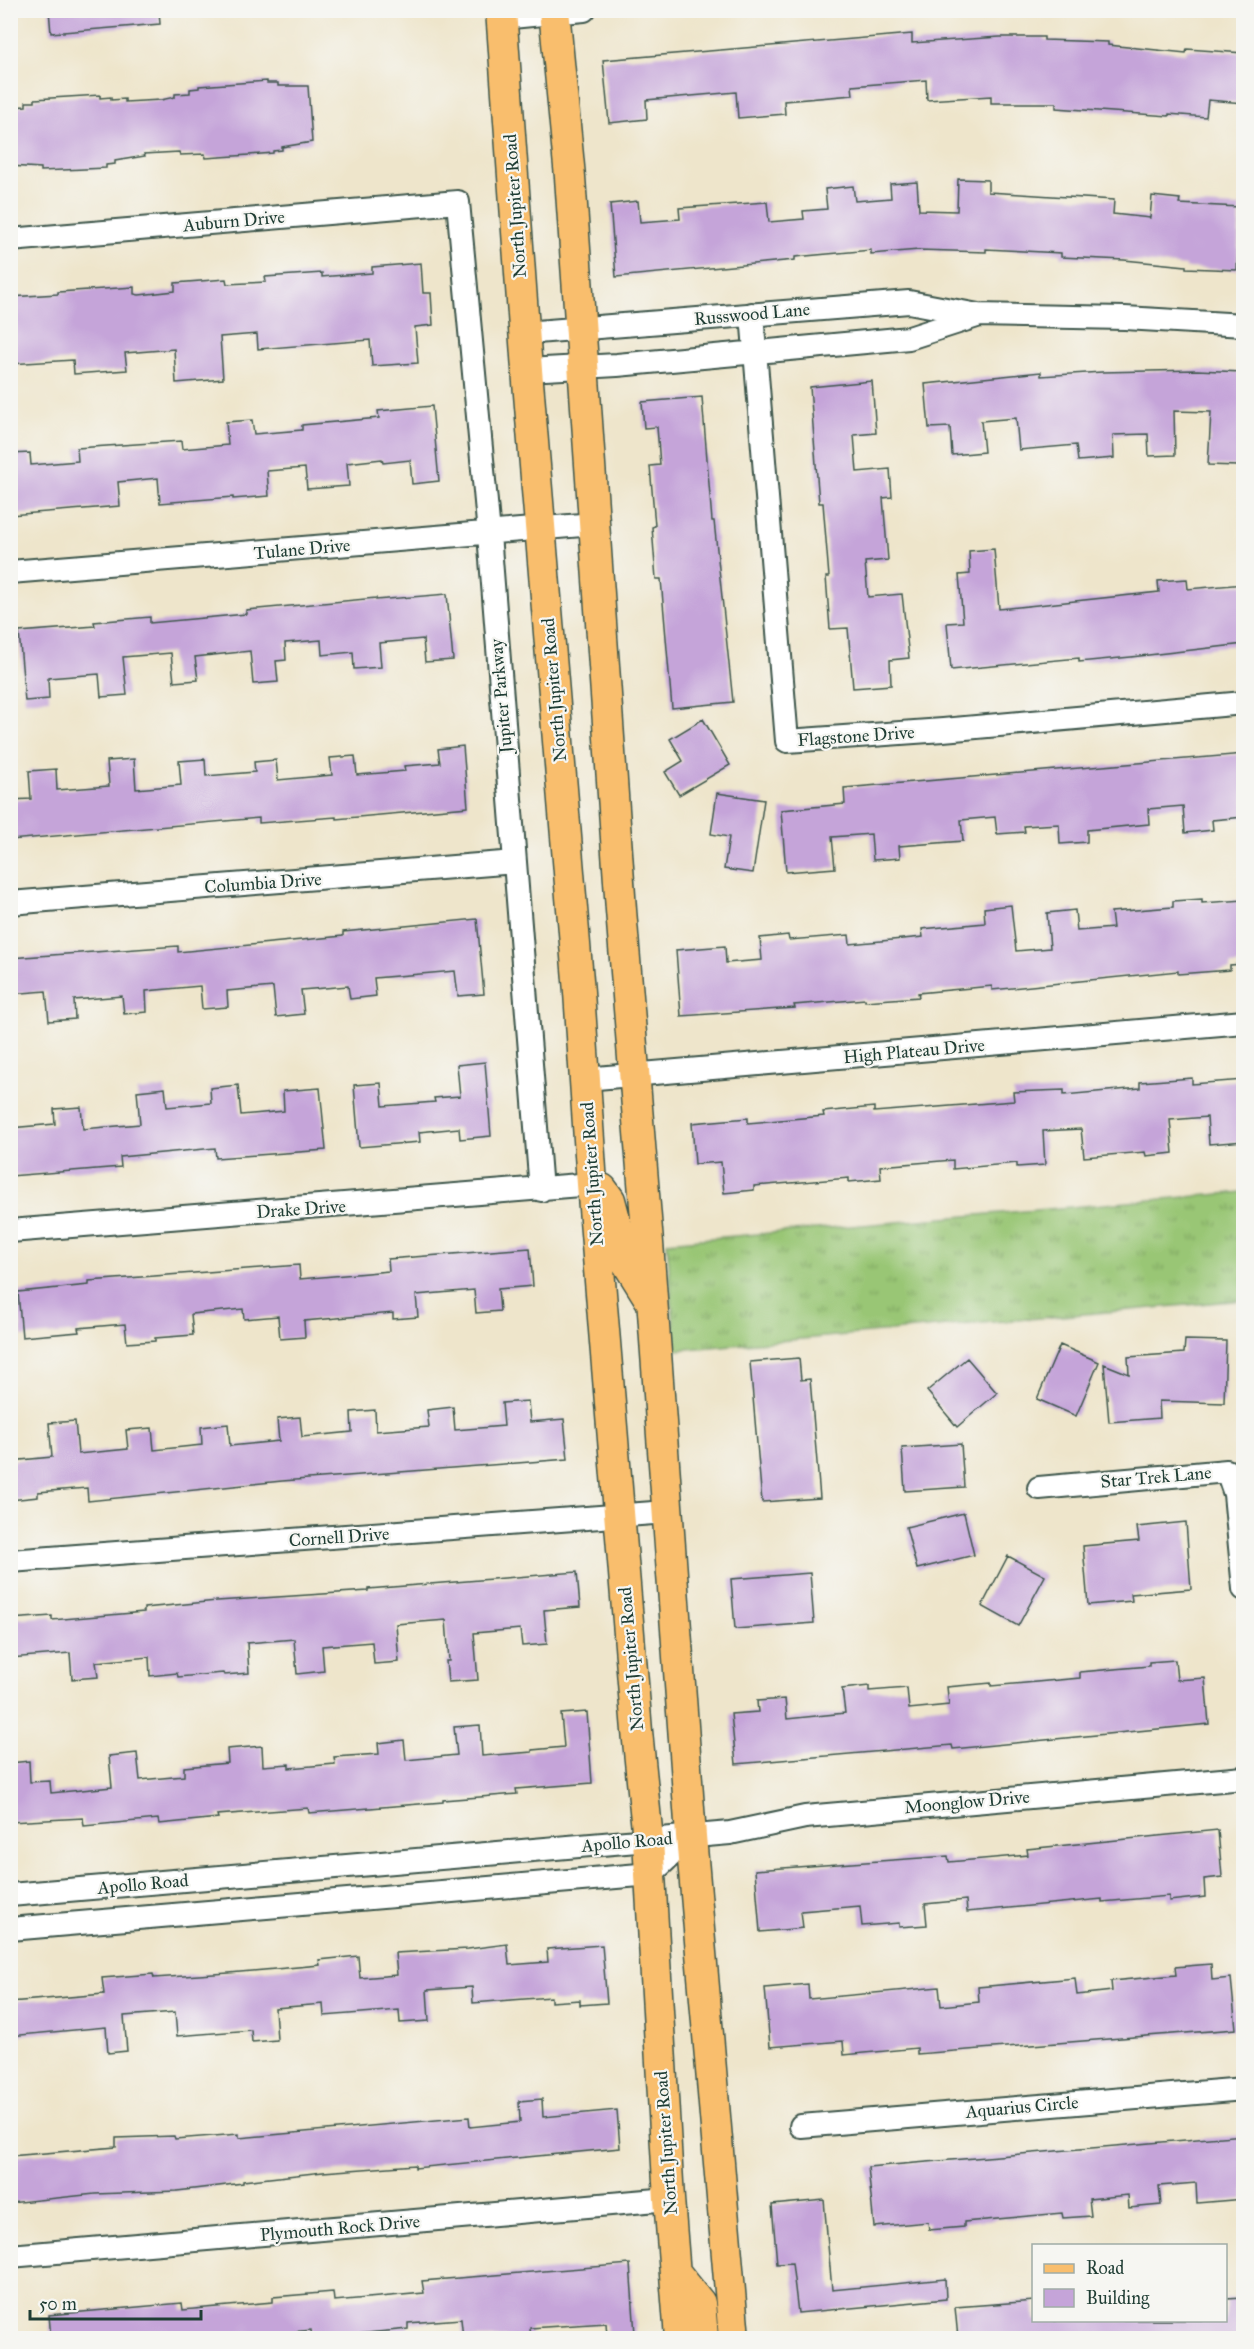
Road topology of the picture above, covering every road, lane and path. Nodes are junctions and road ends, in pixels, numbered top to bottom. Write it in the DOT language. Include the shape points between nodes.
graph roads {
  1 [pos="584,10"];
  2 [pos="554,12"];
  3 [pos="501,14"];
  4 [pos="458,202"];
  5 [pos="10,240"];
  6 [pos="752,314"];
  7 [pos="978,315"];
  8 [pos="1244,325"];
  9 [pos="580,328"];
  10 [pos="524,333"];
  11 [pos="754,353"];
  12 [pos="582,366"];
  13 [pos="527,370"];
  14 [pos="594,524"];
  15 [pos="541,529"];
  16 [pos="489,534"];
  17 [pos="10,572"];
  18 [pos="1244,703"];
  19 [pos="515,862"];
  20 [pos="10,903"];
  21 [pos="1244,1022"];
  22 [pos="634,1076"];
  23 [pos="585,1079"];
  24 [pos="592,1184"];
  25 [pos="542,1190"];
  26 [pos="10,1232"];
  27 [pos="652,1303"];
  28 [pos="1039,1488"];
  29 [pos="667,1512"];
  30 [pos="619,1516"];
  31 [pos="10,1562"];
  32 [pos="1244,1588"];
  33 [pos="1244,1778"];
  34 [pos="691,1836"];
  35 [pos="648,1840"];
  36 [pos="651,1874"];
  37 [pos="10,1895"];
  38 [pos="10,1929"];
  39 [pos="1244,2089"];
  40 [pos="801,2126"];
  41 [pos="669,2199"];
  42 [pos="10,2256"];
  43 [pos="675,2272"];
  44 [pos="680,2338"];
  45 [pos="703,2338"];
  46 [pos="734,2338"];
  1 -- 2 [label="street"];
  2 -- 3 [label="street"];
  2 -- 9 [label="main road"];
  3 -- 10 [label="main road, North Jupiter Road"];
  4 -- 5 [label="street, Auburn Drive"];
  4 -- 16 [label="street, Jupiter Parkway"];
  6 -- 7 [label="street, Russwood Lane" via="909,302"];
  6 -- 9 [label="street, Russwood Lane"];
  6 -- 11 [label="street, Flagstone Drive"];
  7 -- 8 [label="street, Russwood Lane"];
  7 -- 11 [label="street, Russwood Lane" via="909,338"];
  9 -- 10 [label="street, Russwood Lane"];
  9 -- 12 [label="main road"];
  10 -- 13 [label="main road, North Jupiter Road"];
  11 -- 12 [label="street, Russwood Lane"];
  11 -- 18 [label="street, Flagstone Drive" via="787,741"];
  12 -- 13 [label="street, Russwood Lane"];
  12 -- 14 [label="main road"];
  13 -- 15 [label="main road, North Jupiter Road"];
  14 -- 15 [label="street, Tulane Drive"];
  14 -- 22 [label="main road"];
  15 -- 16 [label="street, Tulane Drive"];
  15 -- 23 [label="main road, North Jupiter Road"];
  16 -- 17 [label="street, Tulane Drive"];
  16 -- 19 [label="street, Jupiter Parkway"];
  19 -- 20 [label="street, Columbia Drive"];
  19 -- 25 [label="street, Jupiter Parkway"];
  21 -- 22 [label="street, High Plateau Drive"];
  22 -- 23 [label="street, High Plateau Drive"];
  22 -- 27 [label="main road"];
  23 -- 24 [label="main road, North Jupiter Road"];
  24 -- 25 [label="street, Drake Drive"];
  24 -- 27 [label="main road" via="601,1187 610,1200 626,1261"];
  24 -- 30 [label="main road, North Jupiter Road"];
  25 -- 26 [label="street, Drake Drive"];
  27 -- 29 [label="main road"];
  28 -- 32 [label="street, Star Trek Lane" via="1227,1471 1235,1494"];
  29 -- 30 [label="street, Cornell Drive"];
  29 -- 34 [label="main road"];
  30 -- 31 [label="street, Cornell Drive"];
  30 -- 35 [label="main road, North Jupiter Road"];
  33 -- 34 [label="street, Moonglow Drive" via="805,1817 730,1833"];
  34 -- 35 [label="street, Apollo Road"];
  34 -- 36 [label="street, Apollo Road"];
  34 -- 46 [label="main road"];
  35 -- 36 [label="main road, North Jupiter Road"];
  35 -- 37 [label="street, Apollo Road"];
  36 -- 38 [label="street, Apollo Road"];
  36 -- 41 [label="main road, North Jupiter Road"];
  39 -- 40 [label="street, Aquarius Circle"];
  41 -- 42 [label="street, Plymouth Rock Drive"];
  41 -- 43 [label="main road, North Jupiter Road"];
  43 -- 44 [label="main road, North Jupiter Road"];
  43 -- 45 [label="main road" via="700,2303"];
}
